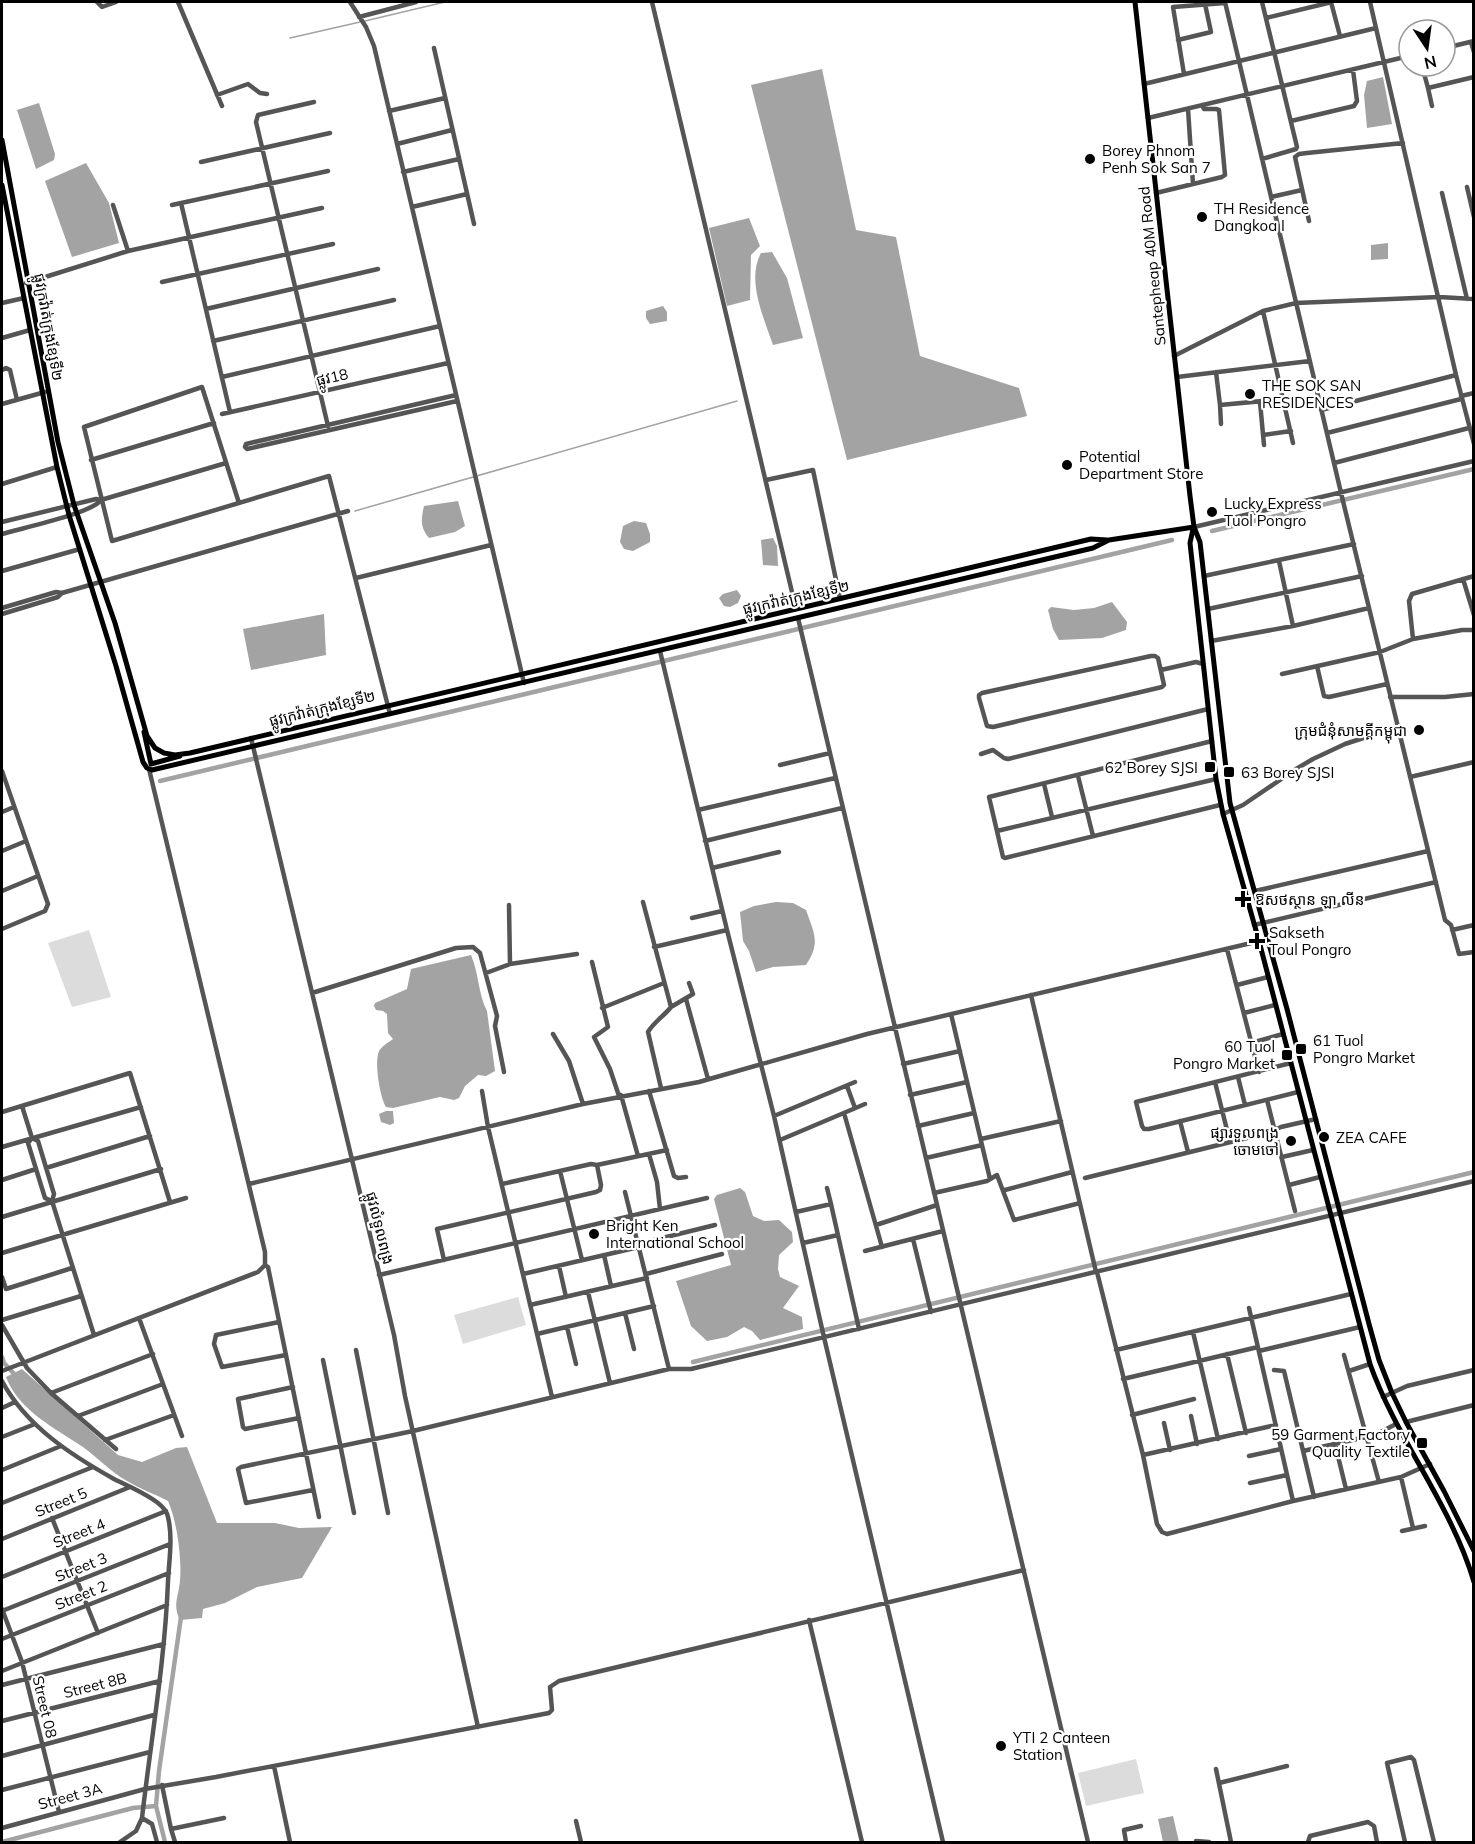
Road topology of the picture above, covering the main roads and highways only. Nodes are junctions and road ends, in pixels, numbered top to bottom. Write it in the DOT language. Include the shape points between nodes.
graph roads {
  1 [pos="1135,2"];
  2 [pos="2,140"];
  3 [pos="2,185"];
  4 [pos="70,505"];
  5 [pos="1194,527"];
  6 [pos="1109,540"];
  7 [pos="796,609"];
  8 [pos="798,618"];
  9 [pos="658,642"];
  10 [pos="661,653"];
  11 [pos="144,726"];
  12 [pos="190,753"];
  13 [pos="150,766"];
  14 [pos="1473,1551"];
  15 [pos="1471,1567"];
  16 [pos="1473,1582"];
  1 -- 5 [label="main road, Santepheap 40M Road"];
  2 -- 4 [label="main road, ផ្លូវក្រវ៉ាត់ក្រុងខ្សែទី២"];
  3 -- 4 [label="main road, ផ្លូវក្រវ៉ាត់ក្រុងខ្សែទី២" via="57,467"];
  4 -- 11 [label="main road, ផ្លូវក្រវ៉ាត់ក្រុងខ្សែទី២" via="77,512 115,623"];
  4 -- 13 [label="main road, ផ្លូវក្រវ៉ាត់ក្រុងខ្សែទី២" via="69,515 143,762"];
  5 -- 6 [label="main road, ផ្លូវក្រវ៉ាត់ក្រុងខ្សែទី២"];
  5 -- 14 [label="main road" via="1200,542 1232,810 1379,1359 1406,1422"];
  5 -- 15 [label="main road" via="1190,543 1220,805 1359,1327 1383,1397"];
  6 -- 7 [label="main road, ផ្លូវក្រវ៉ាត់ក្រុងខ្សែទី២" via="1091,538"];
  6 -- 8 [label="main road, ផ្លូវក្រវ៉ាត់ក្រុងខ្សែទី២" via="1093,548"];
  7 -- 8 [label="main road"];
  7 -- 9 [label="main road, ផ្លូវក្រវ៉ាត់ក្រុងខ្សែទី២"];
  8 -- 10 [label="main road, ផ្លូវក្រវ៉ាត់ក្រុងខ្សែទី២"];
  9 -- 10 [label="main road"];
  9 -- 12 [label="main road, ផ្លូវក្រវ៉ាត់ក្រុងខ្សែទី២"];
  10 -- 13 [label="main road, ផ្លូវក្រវ៉ាត់ក្រុងខ្សែទី២" via="159,769"];
  11 -- 12 [label="main road, ផ្លូវក្រវ៉ាត់ក្រុងខ្សែទី២" via="150,741 160,751"];
  11 -- 13 [label="main road"];
  12 -- 13 [label="main road"];
  15 -- 16 [label="main road"];
}
